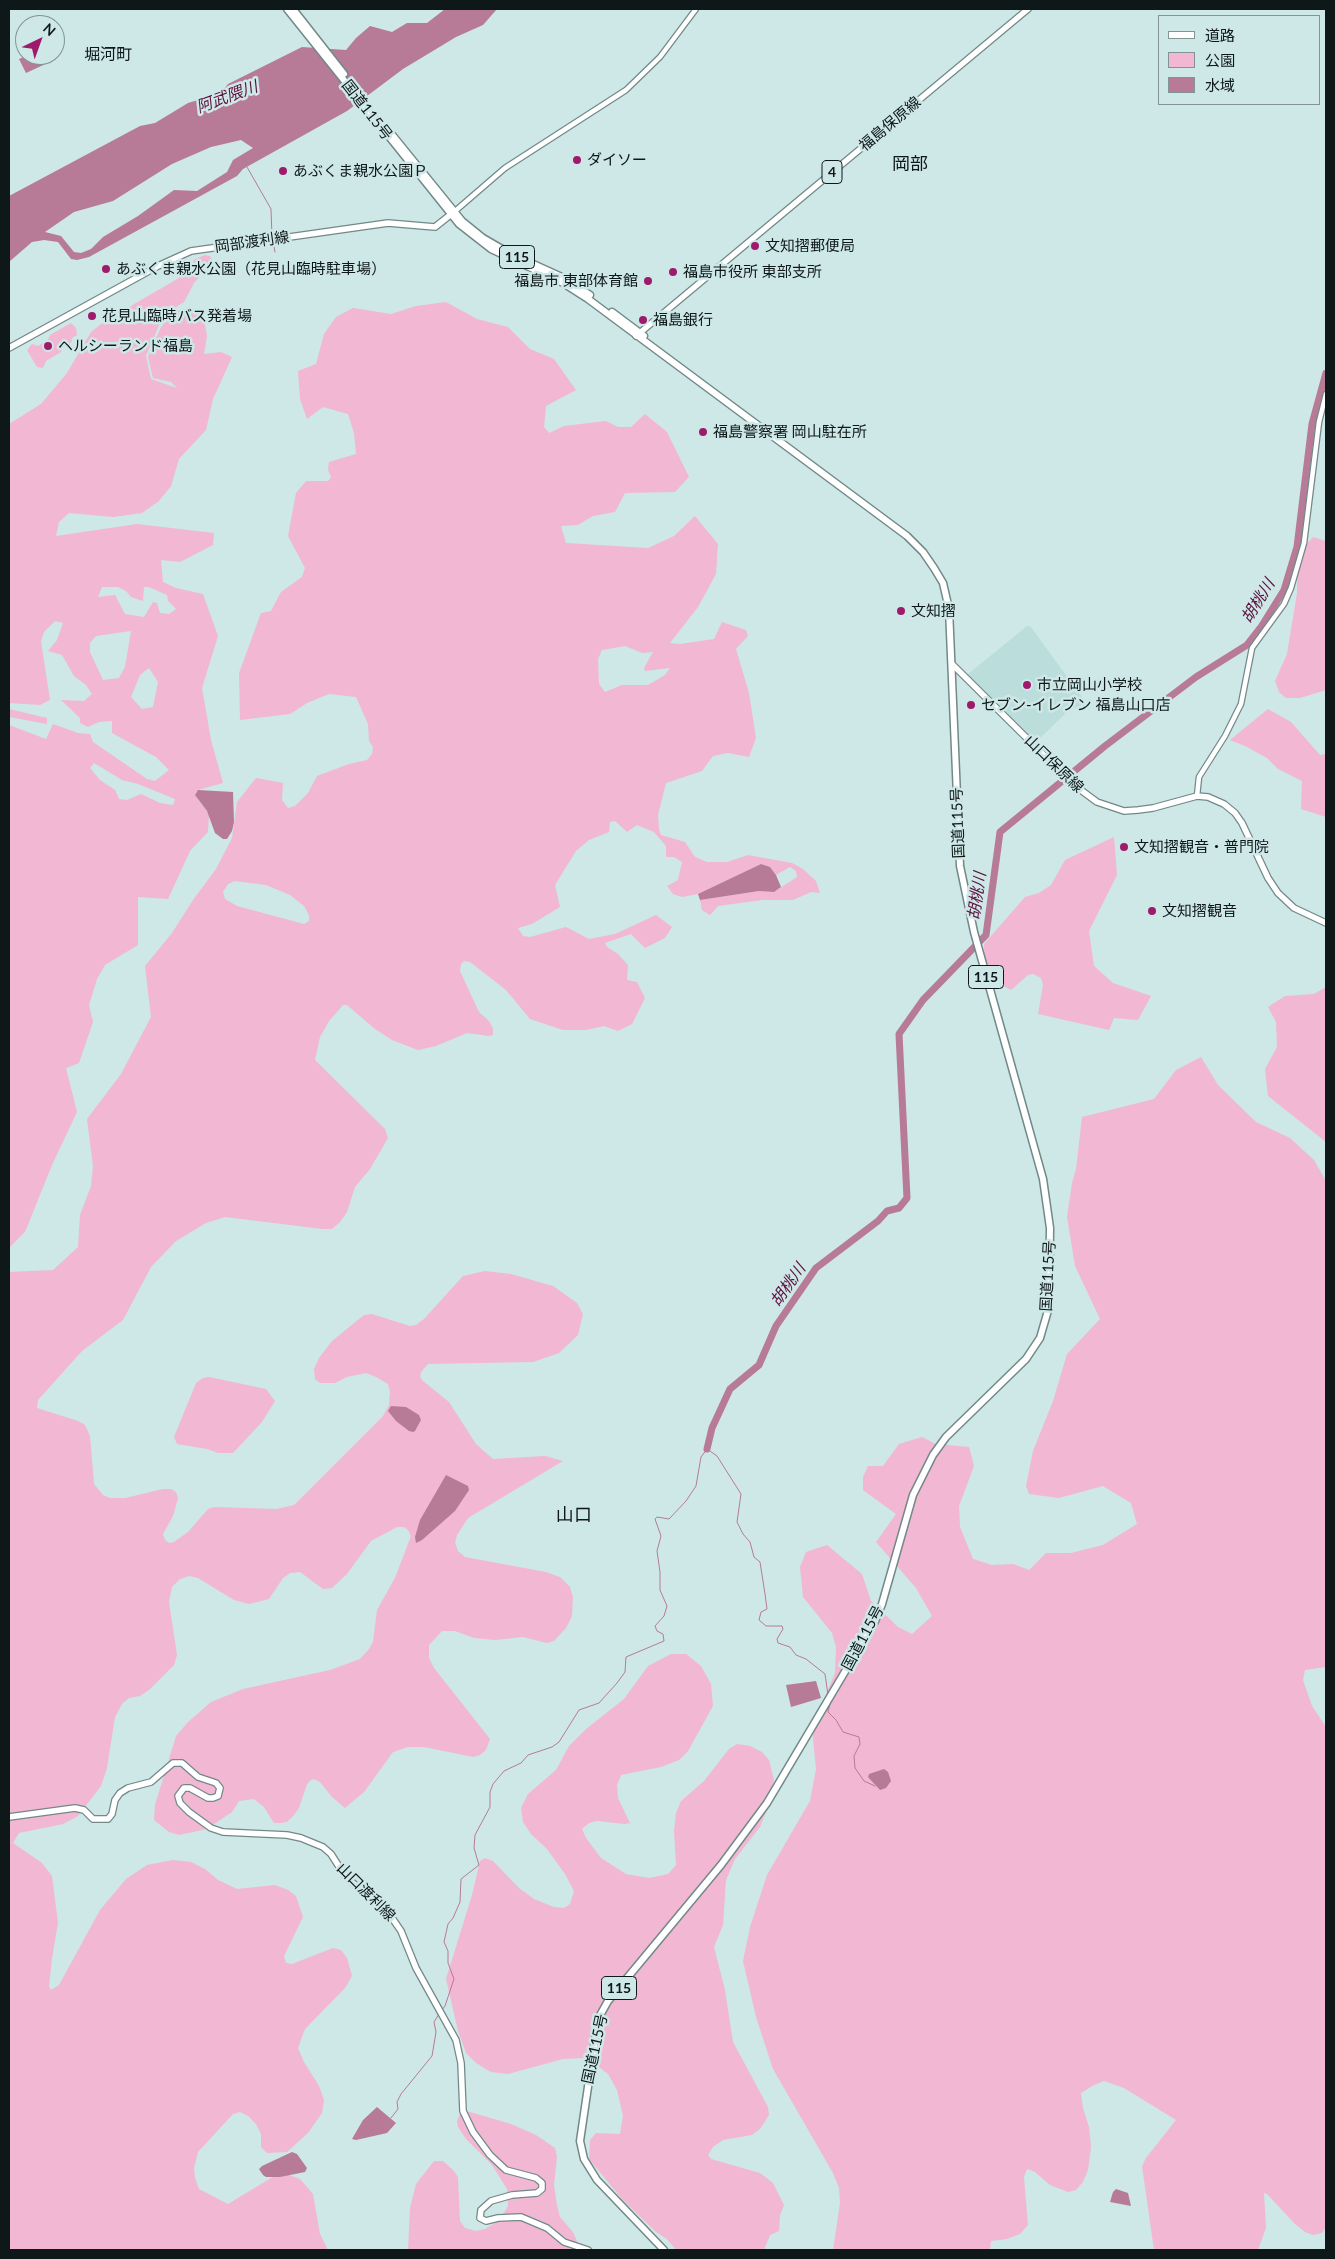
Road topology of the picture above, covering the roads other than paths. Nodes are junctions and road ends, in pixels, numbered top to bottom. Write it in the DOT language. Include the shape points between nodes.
graph roads {
  1 [pos="287,9"];
  2 [pos="293,9"];
  3 [pos="696,9"];
  4 [pos="1028,9"];
  5 [pos="297,17"];
  6 [pos="452,213"];
  7 [pos="638,334"];
  8 [pos="9,348"];
  9 [pos="1326,394"];
  10 [pos="952,664"];
  11 [pos="1197,796"];
  12 [pos="1326,924"];
  13 [pos="9,1817"];
  14 [pos="588,2250"];
  15 [pos="664,2250"];
  1 -- 5 [label="highway, 国道115号 / 115"];
  2 -- 5 [label="highway, 国道115号 / 115"];
  3 -- 6 [label="street" via="664,52 626,90 505,168"];
  4 -- 7 [label="main road, 福島保原線 / 4"];
  5 -- 6 [label="highway, 国道115号 / 115"];
  6 -- 7 [label="highway, 国道115号 / 115" via="480,241 562,282"];
  6 -- 8 [label="main road, 岡部渡利線" via="435,227 388,224 191,251"];
  7 -- 10 [label="highway, 国道115号 / 115" via="899,530 923,552 943,583 946,594"];
  9 -- 11 [label="street" via="1319,422 1305,538 1291,588 1281,608 1252,648 1241,704 1199,777"];
  10 -- 11 [label="main road, 山口保原線" via="1074,785 1097,802 1124,811 1153,808"];
  10 -- 15 [label="highway, 国道115号 / 115" via="960,866 974,932 1043,1179 1050,1228 1050,1300 1040,1338 1026,1359 946,1438 930,1460 910,1504 875,1621 744,1837 614,1994 598,2019 580,2137 584,2159 597,2180"];
  11 -- 12 [label="main road" via="1214,799 1235,813 1278,893 1294,908"];
  13 -- 14 [label="main road, 山口渡利線" via="76,1808 84,1810 93,1819 108,1819 114,1800 120,1793 151,1782 173,1763 182,1763 220,1788 218,1796 213,1798 190,1788 184,1788 178,1796 189,1812 211,1828 223,1832 300,1838 323,1847 345,1876 390,1915 401,1932 416,1968 456,2040 464,2111 473,2132 506,2170 530,2176 542,2183 542,2189 537,2193 512,2194 491,2201 480,2210 480,2218 486,2222 521,2217 547,2228 564,2242"];
}
